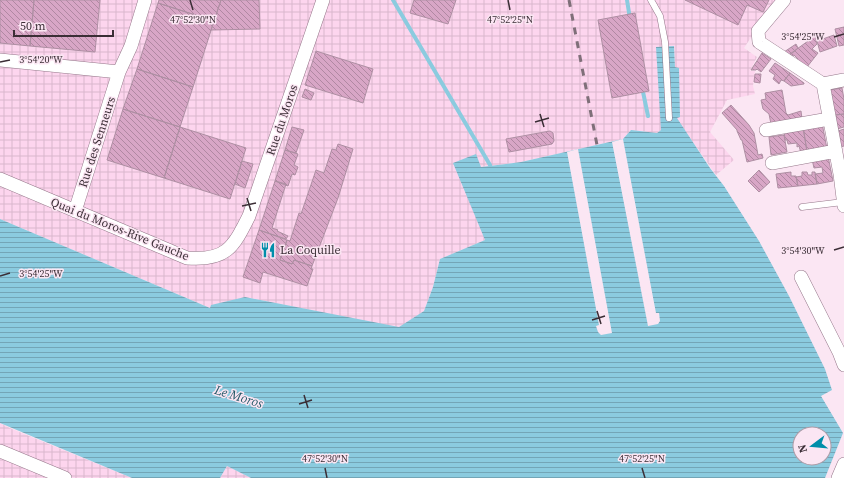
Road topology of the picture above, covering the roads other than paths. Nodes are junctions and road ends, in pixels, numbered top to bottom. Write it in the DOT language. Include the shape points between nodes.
graph roads {
  1 [pos="145,0"];
  2 [pos="323,0"];
  3 [pos="651,0"];
  4 [pos="784,0"];
  5 [pos="0,60"];
  6 [pos="119,72"];
  7 [pos="844,80"];
  8 [pos="823,84"];
  9 [pos="669,118"];
  10 [pos="829,119"];
  11 [pos="766,130"];
  12 [pos="836,151"];
  13 [pos="772,162"];
  14 [pos="842,174"];
  15 [pos="0,179"];
  16 [pos="844,204"];
  17 [pos="802,207"];
  18 [pos="76,211"];
  19 [pos="238,238"];
  20 [pos="801,277"];
  21 [pos="844,365"];
  22 [pos="1,453"];
  23 [pos="844,464"];
  24 [pos="65,478"];
  25 [pos="838,478"];
  1 -- 6 [label="street, Rue des Senneurs" via="131,46"];
  2 -- 19 [label="street, Rue du Moros" via="249,216"];
  3 -- 9 [label="lane" via="660,16 665,42"];
  4 -- 8 [label="street" via="758,31 759,42"];
  5 -- 6 [label="street"];
  6 -- 18 [label="street, Rue des Senneurs"];
  7 -- 8 [label="street"];
  8 -- 10 [label="street"];
  10 -- 11 [label="street"];
  10 -- 12 [label="street"];
  12 -- 13 [label="street"];
  12 -- 14 [label="street"];
  14 -- 16 [label="street"];
  15 -- 18 [label="street, Quai du Moros-Rive Gauche"];
  16 -- 17 [label="lane"];
  18 -- 19 [label="street, Quai du Moros-Rive Gauche" via="187,258 215,257"];
  20 -- 21 [label="street"];
  22 -- 24 [label="street"];
  23 -- 25 [label="street"];
}
